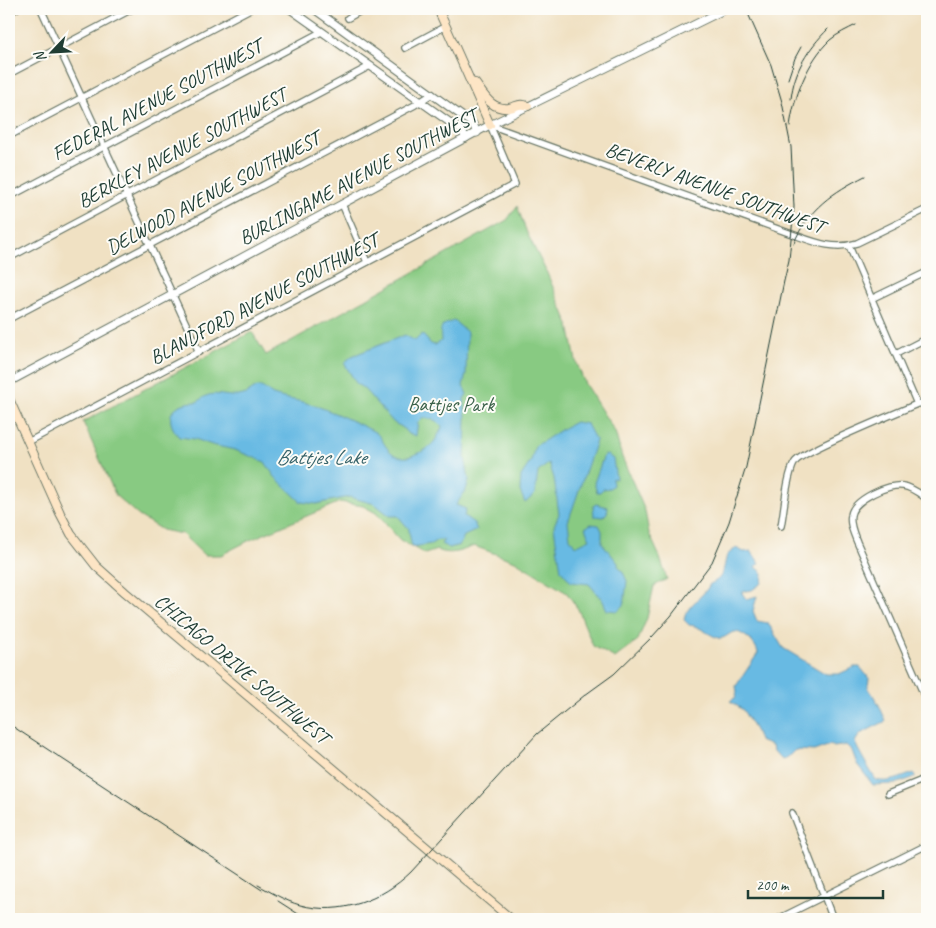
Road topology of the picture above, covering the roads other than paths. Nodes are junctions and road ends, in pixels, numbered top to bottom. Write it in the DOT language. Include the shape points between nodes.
graph roads {
  1 [pos="16,9"];
  2 [pos="41,9"];
  3 [pos="132,9"];
  4 [pos="250,9"];
  5 [pos="290,9"];
  6 [pos="314,9"];
  7 [pos="364,9"];
  8 [pos="438,9"];
  9 [pos="726,9"];
  10 [pos="9,12"];
  11 [pos="348,18"];
  12 [pos="446,26"];
  13 [pos="321,32"];
  14 [pos="60,47"];
  15 [pos="405,48"];
  16 [pos="370,66"];
  17 [pos="467,73"];
  18 [pos="9,74"];
  19 [pos="432,94"];
  20 [pos="82,97"];
  21 [pos="420,102"];
  22 [pos="528,106"];
  23 [pos="473,124"];
  24 [pos="490,125"];
  25 [pos="477,133"];
  26 [pos="9,136"];
  27 [pos="466,138"];
  28 [pos="104,146"];
  29 [pos="127,195"];
  30 [pos="9,197"];
  31 [pos="342,204"];
  32 [pos="927,209"];
  33 [pos="150,244"];
  34 [pos="849,246"];
  35 [pos="9,258"];
  36 [pos="367,262"];
  37 [pos="927,272"];
  38 [pos="173,294"];
  39 [pos="872,298"];
  40 [pos="9,319"];
  41 [pos="927,338"];
  42 [pos="199,352"];
  43 [pos="896,354"];
  44 [pos="9,382"];
  45 [pos="9,399"];
  46 [pos="927,403"];
  47 [pos="918,404"];
  48 [pos="28,442"];
  49 [pos="927,499"];
  50 [pos="781,526"];
  51 [pos="927,698"];
  52 [pos="927,774"];
  53 [pos="888,794"];
  54 [pos="792,813"];
  55 [pos="927,845"];
  56 [pos="823,896"];
  57 [pos="511,919"];
  58 [pos="778,919"];
  59 [pos="833,919"];
  1 -- 10 [label="street"];
  2 -- 14 [label="street"];
  3 -- 14 [label="street"];
  4 -- 20 [label="street"];
  5 -- 13 [label="street"];
  6 -- 19 [label="street"];
  7 -- 11 [label="street"];
  8 -- 12 [label="main road"];
  9 -- 22 [label="street, BURLINGAME AVENUE SOUTHWEST"];
  12 -- 15 [label="street"];
  12 -- 17 [label="main road"];
  13 -- 16 [label="street"];
  13 -- 28 [label="street, FEDERAL AVENUE SOUTHWEST"];
  14 -- 18 [label="street"];
  14 -- 20 [label="street"];
  16 -- 21 [label="street"];
  16 -- 29 [label="street, BERKLEY AVENUE SOUTHWEST"];
  17 -- 22 [label="main road" via="492,104 504,108 521,104"];
  17 -- 24 [label="main road"];
  19 -- 21 [label="street, DELWOOD AVENUE SOUTHWEST"];
  19 -- 23 [label="street"];
  20 -- 26 [label="street"];
  20 -- 28 [label="street"];
  21 -- 27 [label="street" via="462,131"];
  21 -- 33 [label="street, DELWOOD AVENUE SOUTHWEST"];
  22 -- 24 [label="street, BURLINGAME AVENUE SOUTHWEST"];
  23 -- 24 [label="street"];
  23 -- 25 [label="street"];
  24 -- 25 [label="street, BURLINGAME AVENUE SOUTHWEST"];
  24 -- 34 [label="street, BEVERLY AVENUE SOUTHWEST" via="816,243"];
  24 -- 36 [label="street, BLANDFORD AVENUE SOUTHWEST" via="515,184"];
  25 -- 27 [label="street, BURLINGAME AVENUE SOUTHWEST"];
  27 -- 31 [label="street, BURLINGAME AVENUE SOUTHWEST"];
  28 -- 29 [label="street"];
  28 -- 30 [label="street, FEDERAL AVENUE SOUTHWEST"];
  29 -- 33 [label="street"];
  29 -- 35 [label="street, BERKLEY AVENUE SOUTHWEST"];
  31 -- 36 [label="street"];
  31 -- 38 [label="street, BURLINGAME AVENUE SOUTHWEST"];
  32 -- 34 [label="street, BEVERLY AVENUE SOUTHWEST"];
  33 -- 38 [label="street"];
  33 -- 40 [label="street, DELWOOD AVENUE SOUTHWEST"];
  34 -- 39 [label="street"];
  36 -- 42 [label="street, BLANDFORD AVENUE SOUTHWEST"];
  37 -- 39 [label="street"];
  38 -- 42 [label="street"];
  38 -- 44 [label="street, BURLINGAME AVENUE SOUTHWEST"];
  39 -- 43 [label="street"];
  41 -- 43 [label="street"];
  42 -- 48 [label="street, BLANDFORD AVENUE SOUTHWEST"];
  43 -- 47 [label="street"];
  45 -- 48 [label="main road, CHICAGO DRIVE SOUTHWEST"];
  46 -- 47 [label="street"];
  47 -- 50 [label="street" via="800,457 794,464"];
  48 -- 57 [label="main road, CHICAGO DRIVE SOUTHWEST" via="64,521 82,549 101,570"];
  49 -- 51 [label="street" via="902,485 891,486 860,501 850,514 857,542"];
  52 -- 53 [label="street" via="920,781"];
  54 -- 56 [label="street"];
  55 -- 56 [label="street"];
  56 -- 58 [label="street"];
  56 -- 59 [label="street"];
}
